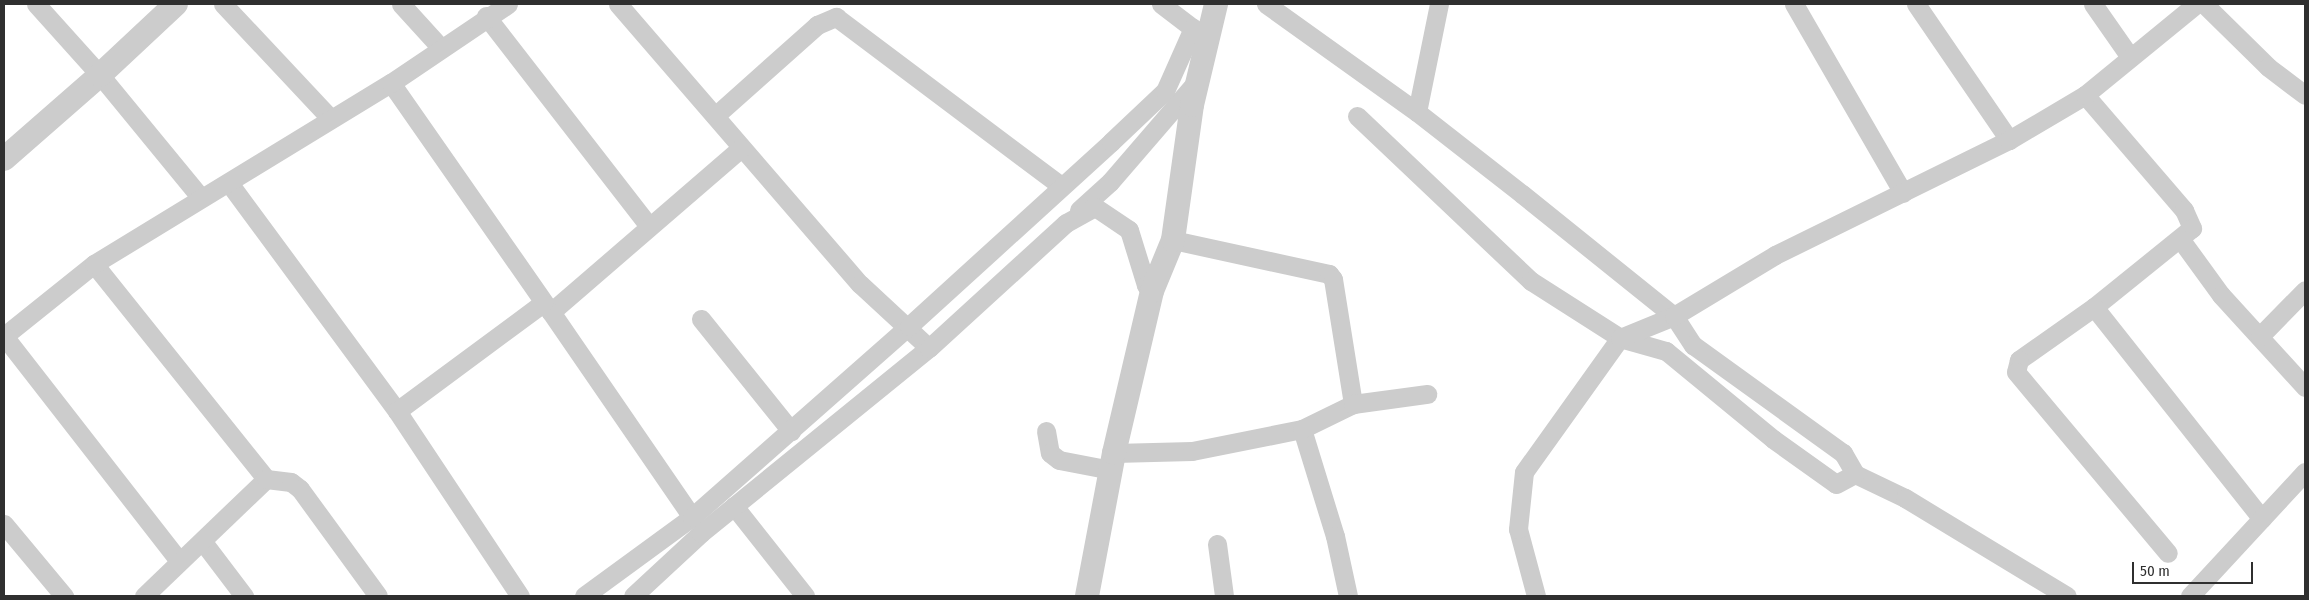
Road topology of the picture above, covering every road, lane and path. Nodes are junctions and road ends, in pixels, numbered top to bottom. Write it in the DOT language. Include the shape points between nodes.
graph roads {
  1 [pos="36,4"];
  2 [pos="176,4"];
  3 [pos="223,4"];
  4 [pos="401,4"];
  5 [pos="508,4"];
  6 [pos="618,4"];
  7 [pos="1161,4"];
  8 [pos="1216,4"];
  9 [pos="1266,4"];
  10 [pos="1439,4"];
  11 [pos="1794,4"];
  12 [pos="1916,4"];
  13 [pos="2093,4"];
  14 [pos="2196,4"];
  15 [pos="2204,4"];
  16 [pos="486,16"];
  17 [pos="1201,34"];
  18 [pos="440,47"];
  19 [pos="2130,57"];
  20 [pos="100,75"];
  21 [pos="1198,80"];
  22 [pos="391,83"];
  23 [pos="2085,95"];
  24 [pos="2305,95"];
  25 [pos="1417,112"];
  26 [pos="715,116"];
  27 [pos="1356,116"];
  28 [pos="330,118"];
  29 [pos="2009,140"];
  30 [pos="741,148"];
  31 [pos="4,159"];
  32 [pos="229,183"];
  33 [pos="1061,186"];
  34 [pos="1903,193"];
  35 [pos="201,198"];
  36 [pos="1066,223"];
  37 [pos="648,225"];
  38 [pos="1173,240"];
  39 [pos="2181,240"];
  40 [pos="94,264"];
  41 [pos="2305,290"];
  42 [pos="1152,291"];
  43 [pos="547,307"];
  44 [pos="2094,307"];
  45 [pos="1674,316"];
  46 [pos="701,319"];
  47 [pos="909,326"];
  48 [pos="4,336"];
  49 [pos="2260,336"];
  50 [pos="1620,338"];
  51 [pos="929,348"];
  52 [pos="2305,389"];
  53 [pos="1427,394"];
  54 [pos="1353,404"];
  55 [pos="397,411"];
  56 [pos="1302,429"];
  57 [pos="791,430"];
  58 [pos="1046,431"];
  59 [pos="1112,462"];
  60 [pos="2305,472"];
  61 [pos="1855,474"];
  62 [pos="266,478"];
  63 [pos="734,506"];
  64 [pos="692,517"];
  65 [pos="2262,520"];
  66 [pos="4,524"];
  67 [pos="203,542"];
  68 [pos="1218,544"];
  69 [pos="2168,553"];
  70 [pos="179,561"];
  71 [pos="641,593"];
  72 [pos="64,596"];
  73 [pos="144,596"];
  74 [pos="244,596"];
  75 [pos="378,596"];
  76 [pos="520,596"];
  77 [pos="584,596"];
  78 [pos="804,596"];
  79 [pos="1087,596"];
  80 [pos="1224,596"];
  81 [pos="1348,596"];
  82 [pos="1536,596"];
  83 [pos="2067,596"];
  84 [pos="2190,596"];
  1 -- 20 [label="street"];
  2 -- 20 [label="street"];
  3 -- 28 [label="street"];
  4 -- 18 [label="street"];
  5 -- 16 [label="street"];
  6 -- 26 [label="street"];
  7 -- 17 [label="street"];
  8 -- 17 [label="street"];
  9 -- 25 [label="street"];
  10 -- 25 [label="street"];
  11 -- 34 [label="street"];
  12 -- 29 [label="street"];
  13 -- 19 [label="street"];
  14 -- 19 [label="street"];
  15 -- 24 [label="street" via="2268,66"];
  16 -- 18 [label="street"];
  16 -- 37 [label="street"];
  17 -- 21 [label="street"];
  17 -- 33 [label="street" via="1165,90"];
  18 -- 22 [label="street"];
  19 -- 23 [label="street"];
  20 -- 31 [label="street"];
  20 -- 35 [label="street"];
  21 -- 36 [label="street" via="1110,182"];
  21 -- 38 [label="street"];
  22 -- 28 [label="street"];
  22 -- 43 [label="street"];
  23 -- 29 [label="street"];
  23 -- 39 [label="street" via="2191,220 2192,228"];
  25 -- 45 [label="street"];
  26 -- 30 [label="street"];
  26 -- 33 [label="street" via="817,25 836,17"];
  27 -- 50 [label="street" via="1530,281"];
  28 -- 32 [label="street"];
  29 -- 34 [label="street"];
  30 -- 37 [label="street"];
  30 -- 47 [label="street" via="860,284"];
  32 -- 35 [label="street"];
  32 -- 55 [label="street"];
  33 -- 47 [label="street"];
  34 -- 45 [label="street" via="1775,255"];
  35 -- 40 [label="street"];
  36 -- 42 [label="street" via="1095,207 1129,230 1146,285"];
  36 -- 51 [label="street"];
  37 -- 43 [label="street"];
  38 -- 42 [label="street"];
  38 -- 54 [label="street" via="1328,274 1333,279"];
  39 -- 44 [label="street"];
  39 -- 49 [label="street" via="2222,295"];
  40 -- 48 [label="street"];
  40 -- 62 [label="street"];
  41 -- 49 [label="street"];
  42 -- 59 [label="street"];
  43 -- 55 [label="street"];
  43 -- 64 [label="street"];
  44 -- 65 [label="street"];
  44 -- 69 [label="street" via="2019,360 2016,372"];
  45 -- 50 [label="street"];
  45 -- 61 [label="street" via="1693,345 1843,454"];
  46 -- 57 [label="street"];
  47 -- 51 [label="street"];
  47 -- 57 [label="street"];
  48 -- 70 [label="street"];
  49 -- 52 [label="street"];
  50 -- 61 [label="street" via="1666,351 1773,439 1836,484"];
  50 -- 82 [label="street" via="1524,472 1518,529"];
  51 -- 63 [label="street"];
  53 -- 54 [label="street"];
  54 -- 56 [label="street"];
  55 -- 76 [label="street"];
  56 -- 59 [label="street" via="1192,451"];
  56 -- 81 [label="street" via="1335,536"];
  57 -- 64 [label="street"];
  58 -- 59 [label="street" via="1050,453 1059,460"];
  59 -- 79 [label="street"];
  60 -- 65 [label="street"];
  61 -- 83 [label="street" via="1905,498"];
  62 -- 67 [label="street"];
  62 -- 75 [label="street" via="290,482 300,489"];
  63 -- 71 [label="street"];
  63 -- 78 [label="street"];
  64 -- 77 [label="street"];
  65 -- 84 [label="street"];
  66 -- 72 [label="street"];
  67 -- 70 [label="street"];
  67 -- 74 [label="street"];
  68 -- 80 [label="street"];
  70 -- 73 [label="street"];
}
